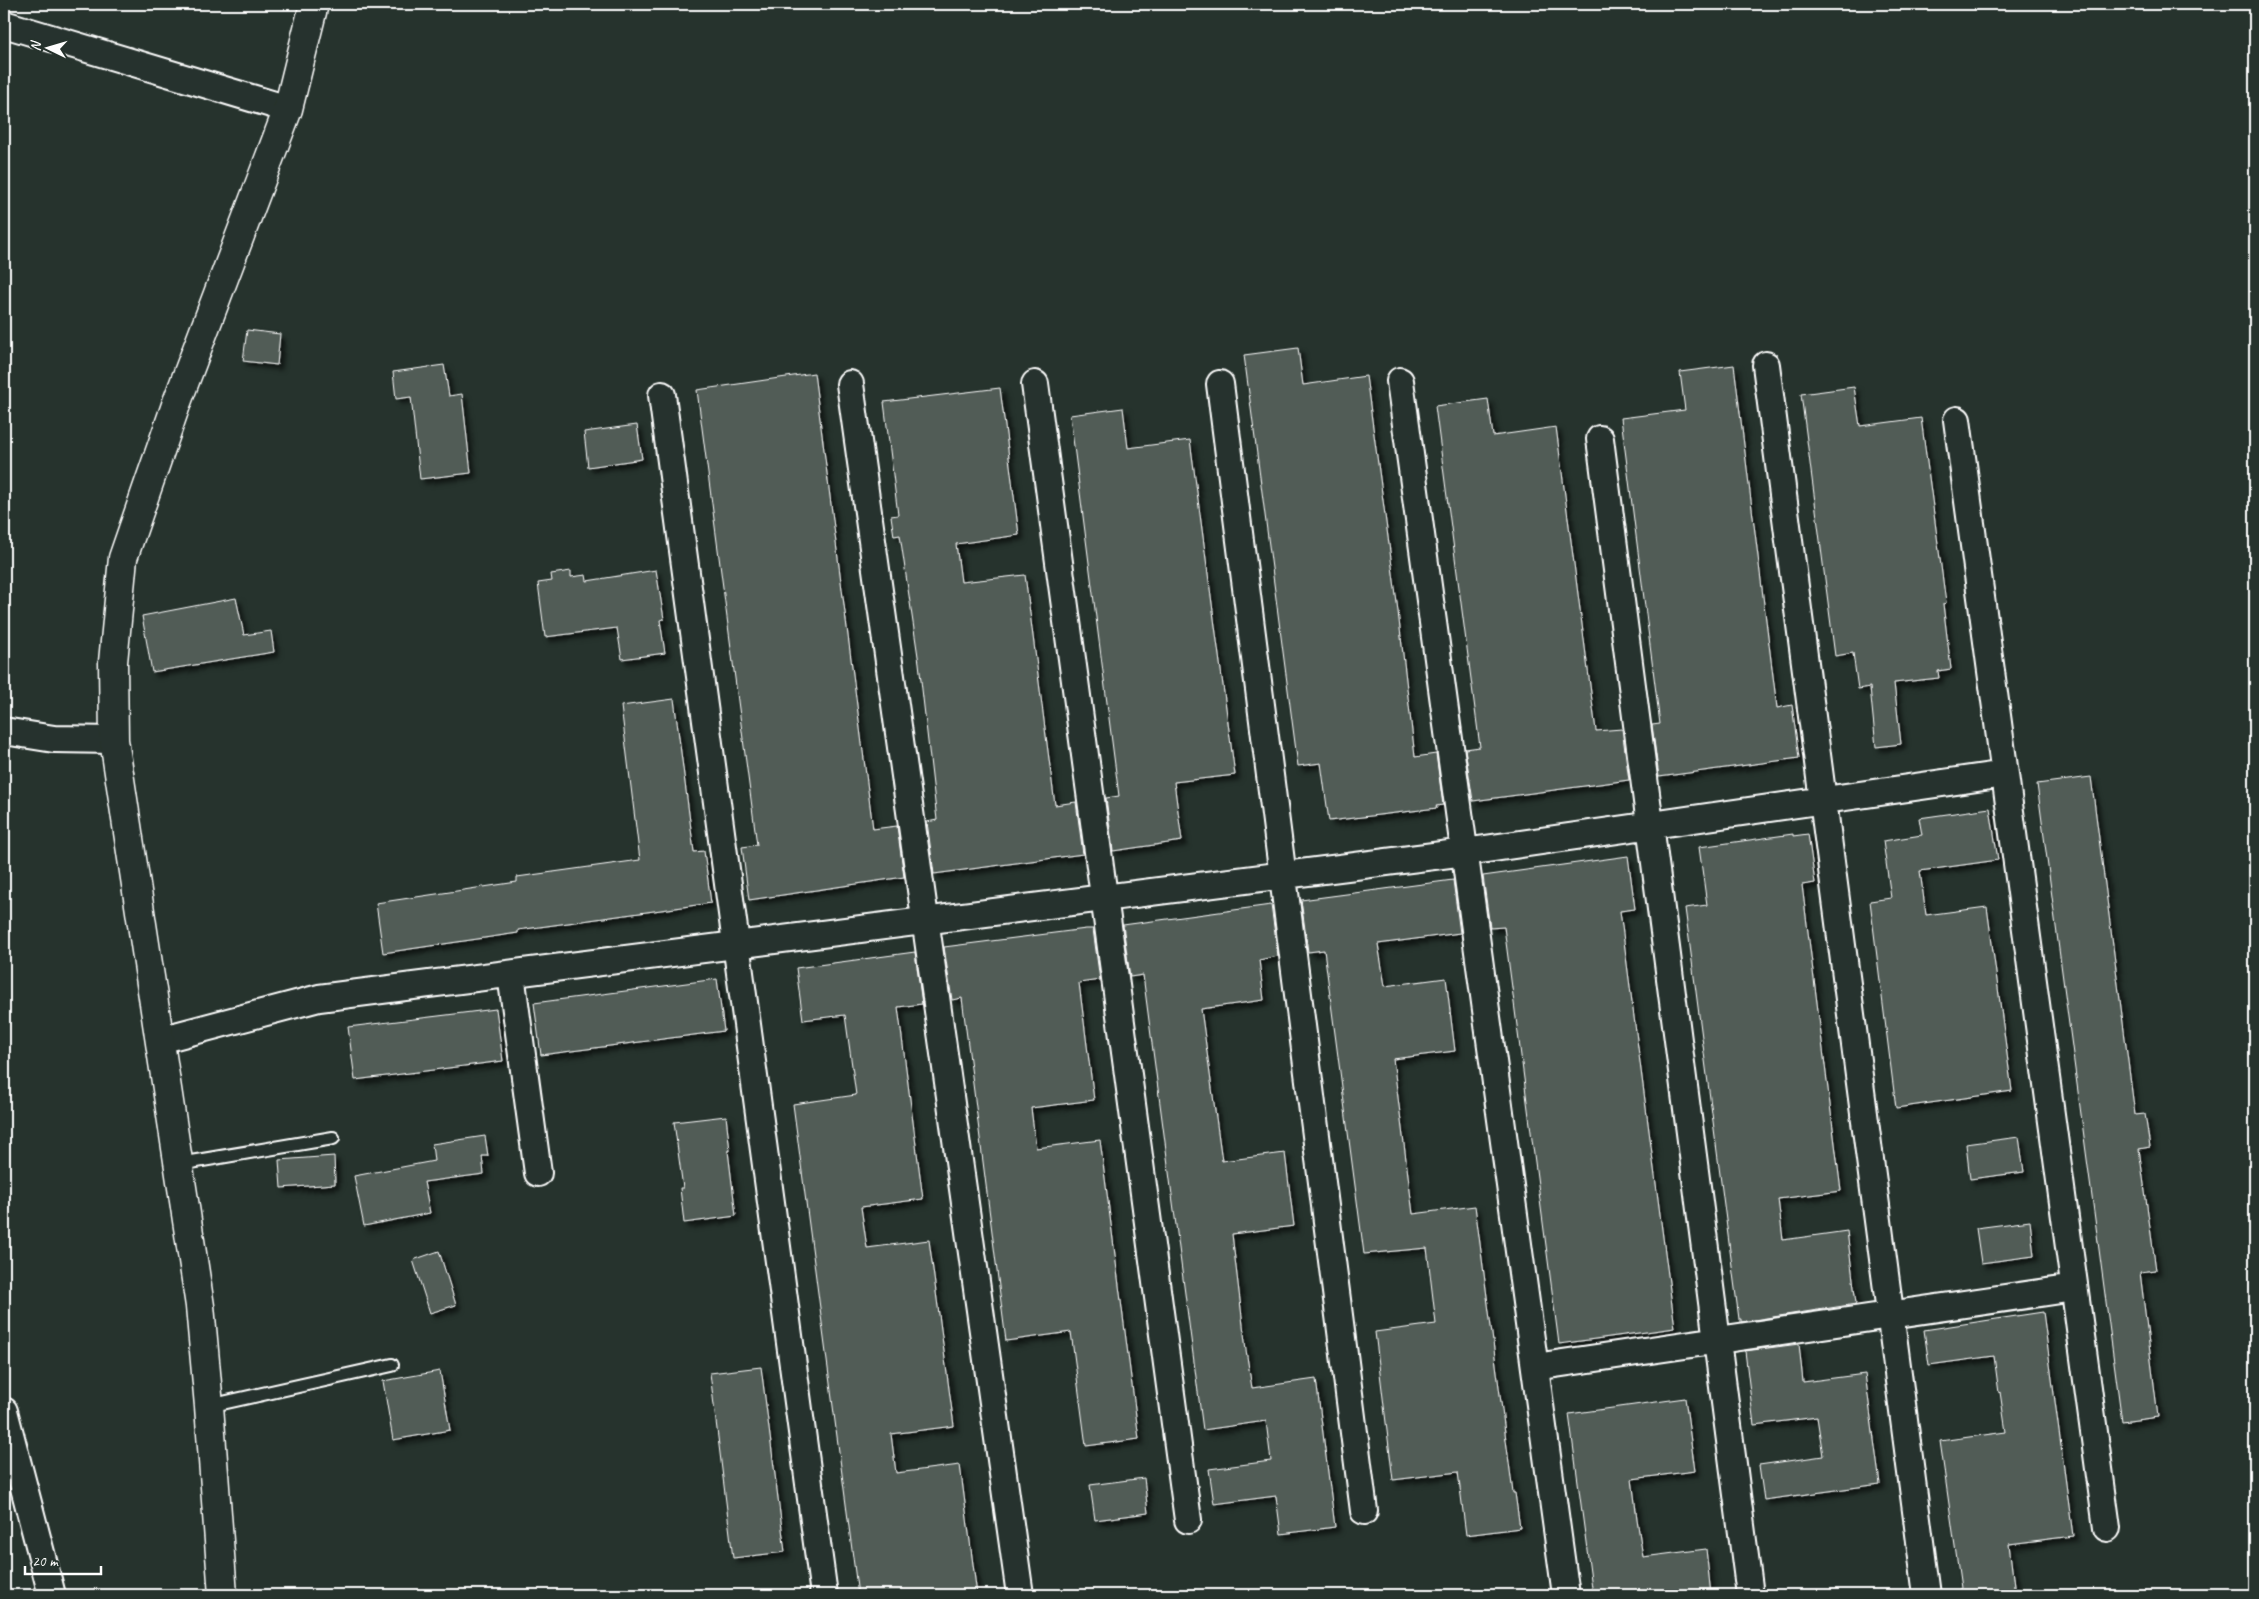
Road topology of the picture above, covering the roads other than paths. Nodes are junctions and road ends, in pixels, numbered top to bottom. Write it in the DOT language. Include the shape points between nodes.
graph roads {
  1 [pos="314,4"];
  2 [pos="4,24"];
  3 [pos="288,109"];
  4 [pos="1766,365"];
  5 [pos="1400,381"];
  6 [pos="850,384"];
  7 [pos="1035,384"];
  8 [pos="1220,384"];
  9 [pos="662,395"];
  10 [pos="1957,420"];
  11 [pos="1600,439"];
  12 [pos="4,731"];
  13 [pos="114,740"];
  14 [pos="2005,774"];
  15 [pos="1823,800"];
  16 [pos="1650,826"];
  17 [pos="1465,852"];
  18 [pos="1283,875"];
  19 [pos="1105,898"];
  20 [pos="925,921"];
  21 [pos="736,945"];
  22 [pos="511,974"];
  23 [pos="160,1040"];
  24 [pos="333,1138"];
  25 [pos="179,1164"];
  26 [pos="538,1173"];
  27 [pos="2074,1288"];
  28 [pos="1890,1315"];
  29 [pos="1717,1340"];
  30 [pos="392,1365"];
  31 [pos="1535,1366"];
  32 [pos="209,1406"];
  33 [pos="4,1412"];
  34 [pos="1364,1511"];
  35 [pos="1188,1520"];
  36 [pos="2106,1528"];
  37 [pos="52,1595"];
  38 [pos="222,1595"];
  39 [pos="824,1595"];
  40 [pos="1020,1595"];
  41 [pos="1566,1595"];
  42 [pos="1750,1595"];
  43 [pos="1926,1595"];
  1 -- 3 [label="main road"];
  2 -- 3 [label="street"];
  3 -- 13 [label="main road" via="176,402 123,558 113,662"];
  4 -- 15 [label="street"];
  5 -- 17 [label="street"];
  6 -- 20 [label="street"];
  7 -- 19 [label="street"];
  8 -- 18 [label="street"];
  9 -- 21 [label="street"];
  10 -- 14 [label="street"];
  11 -- 16 [label="street"];
  12 -- 13 [label="street" via="54,739"];
  13 -- 23 [label="main road"];
  14 -- 15 [label="street"];
  14 -- 27 [label="street"];
  15 -- 16 [label="street"];
  15 -- 28 [label="street"];
  16 -- 17 [label="street"];
  16 -- 29 [label="street"];
  17 -- 18 [label="street"];
  17 -- 31 [label="street"];
  18 -- 19 [label="street"];
  18 -- 34 [label="street"];
  19 -- 20 [label="street"];
  19 -- 35 [label="street"];
  20 -- 21 [label="street"];
  20 -- 40 [label="street"];
  21 -- 22 [label="street"];
  21 -- 39 [label="street"];
  22 -- 23 [label="street" via="319,998"];
  22 -- 26 [label="street"];
  23 -- 25 [label="main road"];
  24 -- 25 [label="lane"];
  25 -- 32 [label="main road" via="200,1306"];
  27 -- 28 [label="street"];
  27 -- 36 [label="street"];
  28 -- 29 [label="street"];
  28 -- 43 [label="street"];
  29 -- 31 [label="street"];
  29 -- 42 [label="street"];
  30 -- 32 [label="lane"];
  31 -- 41 [label="street"];
  32 -- 38 [label="main road"];
  33 -- 37 [label="street"];
}
